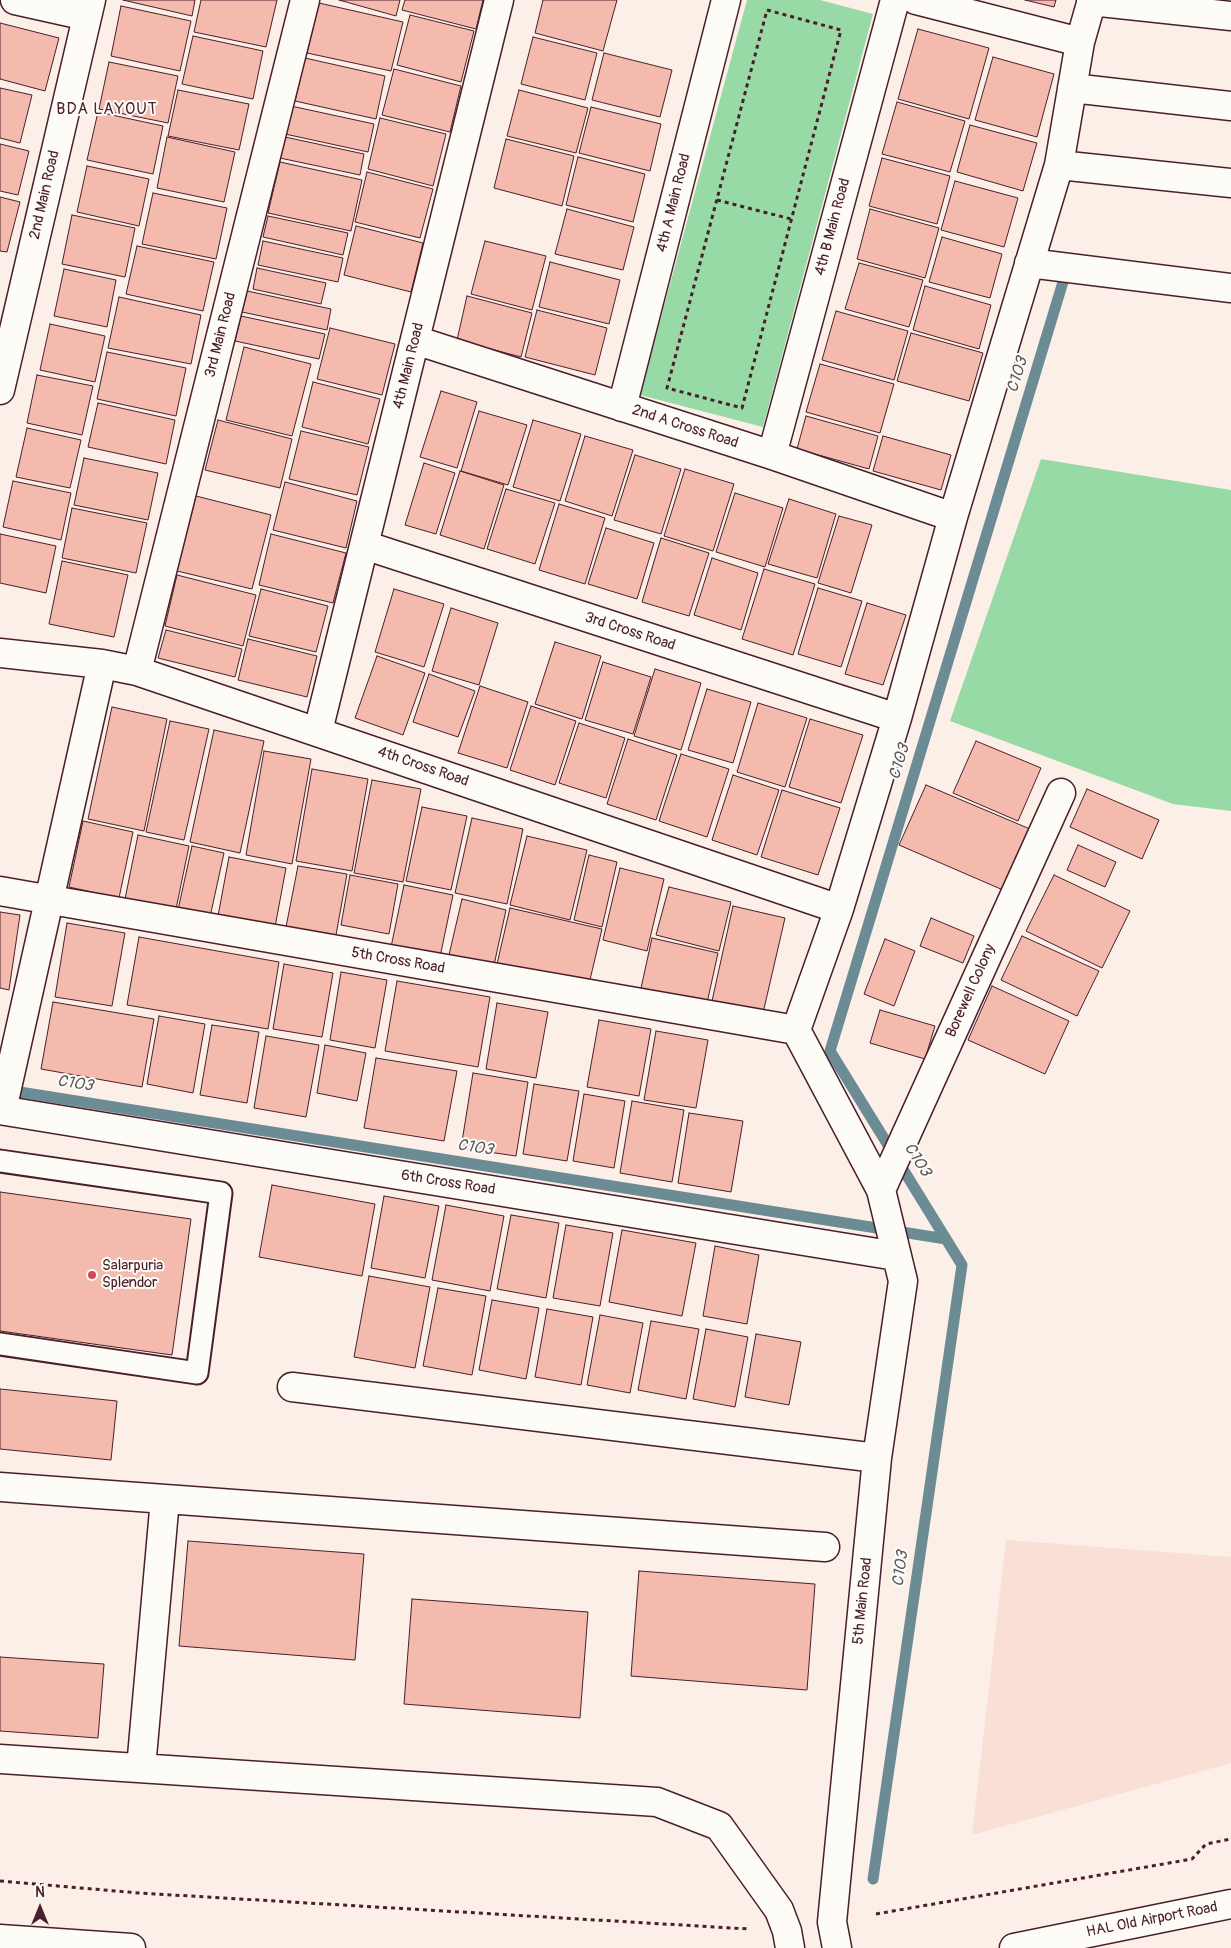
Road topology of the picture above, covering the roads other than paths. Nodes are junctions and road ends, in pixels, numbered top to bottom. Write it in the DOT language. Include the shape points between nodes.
graph roads {
  1 [pos="15,0"];
  2 [pos="305,0"];
  3 [pos="498,0"];
  4 [pos="726,0"];
  5 [pos="895,0"];
  6 [pos="916,0"];
  7 [pos="1091,0"];
  8 [pos="89,8"];
  9 [pos="1231,16"];
  10 [pos="1080,42"];
  11 [pos="1072,88"];
  12 [pos="1231,106"];
  13 [pos="1059,165"];
  14 [pos="1231,183"];
  15 [pos="1029,263"];
  16 [pos="1231,288"];
  17 [pos="415,340"];
  18 [pos="0,390"];
  19 [pos="622,407"];
  20 [pos="772,455"];
  21 [pos="953,517"];
  22 [pos="364,545"];
  23 [pos="0,653"];
  24 [pos="102,664"];
  25 [pos="137,670"];
  26 [pos="897,718"];
  27 [pos="318,731"];
  28 [pos="1061,793"];
  29 [pos="0,890"];
  30 [pos="49,900"];
  31 [pos="839,909"];
  32 [pos="796,1030"];
  33 [pos="1,1110"];
  34 [pos="0,1161"];
  35 [pos="881,1190"];
  36 [pos="896,1256"];
  37 [pos="0,1344"];
  38 [pos="292,1386"];
  39 [pos="877,1458"];
  40 [pos="0,1487"];
  41 [pos="165,1499"];
  42 [pos="825,1547"];
  43 [pos="0,1759"];
  44 [pos="141,1768"];
  45 [pos="1231,1904"];
  46 [pos="0,1939"];
  47 [pos="788,1940"];
  48 [pos="130,1948"];
  49 [pos="837,1948"];
  50 [pos="1014,1948"];
  1 -- 8 [label="street"];
  2 -- 25 [label="street, 3rd Main Road"];
  3 -- 17 [label="street, 4th Main Road"];
  4 -- 19 [label="street, 4th A Main Road"];
  5 -- 20 [label="street, 4th B Main Road"];
  6 -- 10 [label="street"];
  7 -- 9 [label="street"];
  7 -- 10 [label="street"];
  8 -- 18 [label="street, 2nd Main Road"];
  10 -- 11 [label="street"];
  11 -- 12 [label="street"];
  11 -- 13 [label="street"];
  13 -- 14 [label="street"];
  13 -- 15 [label="street"];
  15 -- 16 [label="street"];
  15 -- 21 [label="street"];
  17 -- 19 [label="street, 2nd A Cross Road"];
  17 -- 22 [label="street, 4th Main Road"];
  19 -- 20 [label="street, 2nd A Cross Road"];
  20 -- 21 [label="street, 2nd A Cross Road"];
  21 -- 26 [label="street"];
  22 -- 26 [label="street, 3rd Cross Road"];
  22 -- 27 [label="street, 4th Main Road"];
  23 -- 24 [label="street, 4th Cross Road"];
  24 -- 25 [label="street, 4th Cross Road"];
  24 -- 30 [label="street"];
  25 -- 27 [label="street, 4th Cross Road"];
  26 -- 31 [label="street"];
  27 -- 31 [label="street, 4th Cross Road"];
  28 -- 35 [label="street, Borewell Colony"];
  29 -- 30 [label="street, 5th Cross Road"];
  30 -- 32 [label="street, 5th Cross Road"];
  30 -- 33 [label="street"];
  31 -- 32 [label="street"];
  32 -- 35 [label="street, 5th Main Road"];
  33 -- 36 [label="street, 6th Cross Road"];
  34 -- 37 [label="lane" via="221,1193 197,1373"];
  35 -- 36 [label="street, 5th Main Road"];
  36 -- 39 [label="street, 5th Main Road" via="903,1281"];
  38 -- 39 [label="street"];
  39 -- 49 [label="street, 5th Main Road" via="832,1922"];
  40 -- 41 [label="street"];
  41 -- 42 [label="street"];
  41 -- 44 [label="street"];
  43 -- 44 [label="street"];
  44 -- 47 [label="street" via="657,1802 719,1826 779,1910"];
  45 -- 50 [label="street, HAL Old Airport Road"];
  46 -- 48 [label="street"];
}
